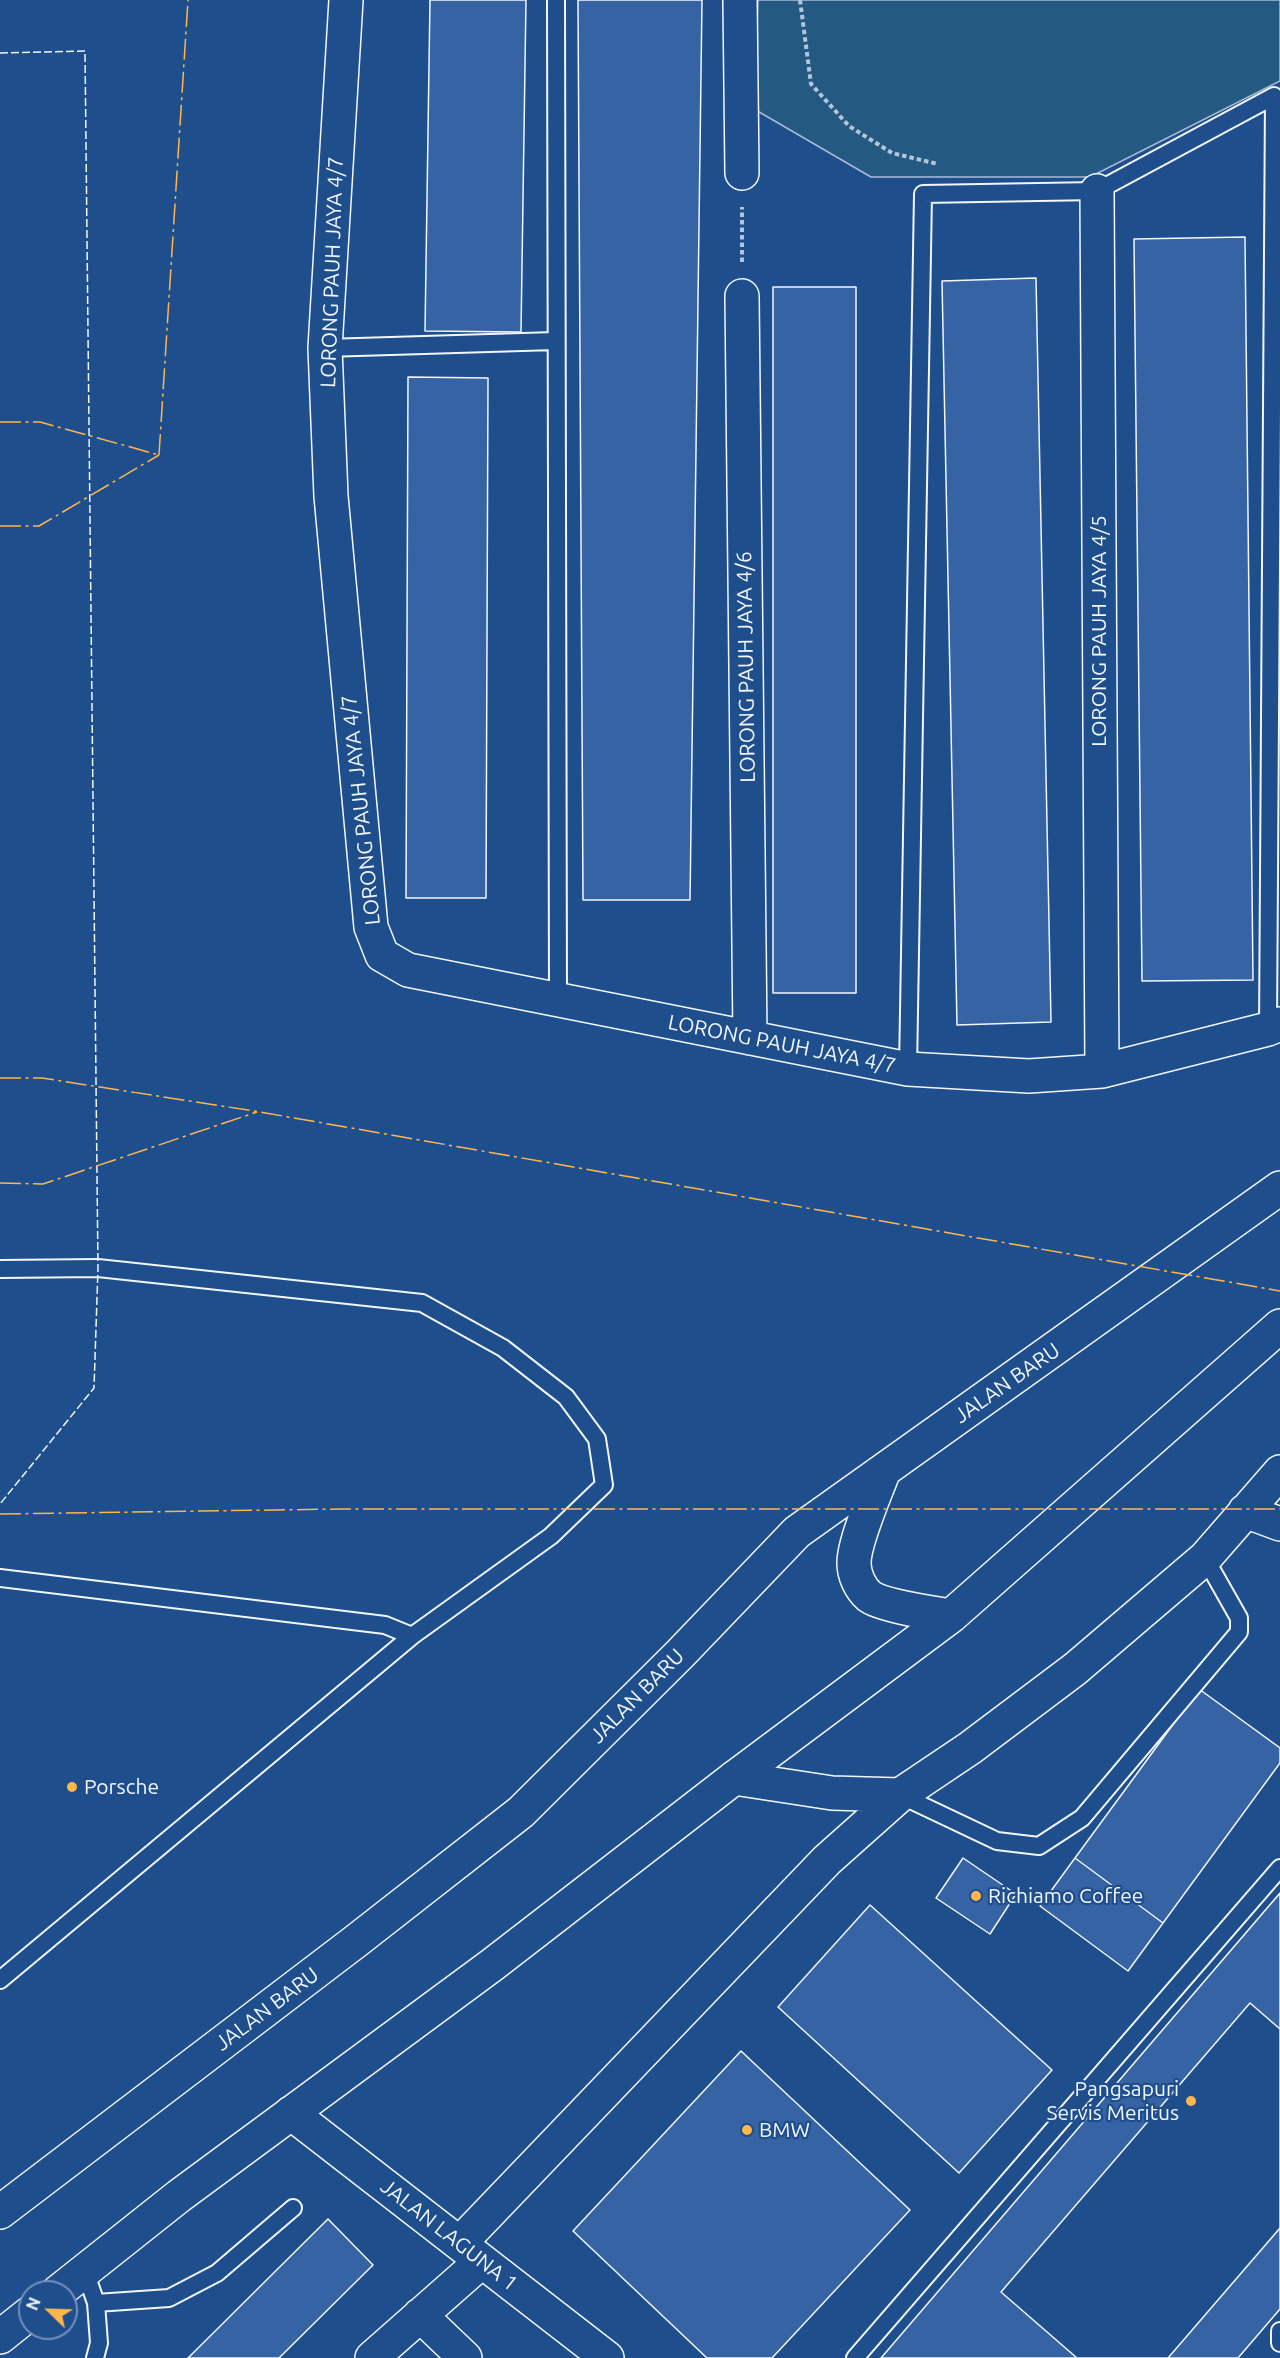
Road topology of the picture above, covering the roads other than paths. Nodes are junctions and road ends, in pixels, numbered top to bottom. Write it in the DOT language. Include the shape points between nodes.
graph roads {
  1 [pos="346,0"];
  2 [pos="556,0"];
  3 [pos="740,0"];
  4 [pos="742,173"];
  5 [pos="1097,191"];
  6 [pos="742,296"];
  7 [pos="555,341"];
  8 [pos="325,348"];
  9 [pos="558,1000"];
  10 [pos="1274,1027"];
  11 [pos="750,1038"];
  12 [pos="908,1070"];
  13 [pos="1102,1071"];
  14 [pos="1280,1188"];
  15 [pos="0,1269"];
  16 [pos="1280,1326"];
  17 [pos="884,1470"];
  18 [pos="1280,1472"];
  19 [pos="1245,1511"];
  20 [pos="1280,1524"];
  21 [pos="1205,1558"];
  22 [pos="0,1578"];
  23 [pos="951,1616"];
  24 [pos="412,1636"];
  25 [pos="734,1778"];
  26 [pos="900,1796"];
  27 [pos="1280,1868"];
  28 [pos="0,1980"];
  29 [pos="291,2113"];
  30 [pos="293,2208"];
  31 [pos="0,2212"];
  32 [pos="471,2252"];
  33 [pos="85,2271"];
  34 [pos="73,2280"];
  35 [pos="96,2303"];
  36 [pos="420,2315"];
  37 [pos="18,2323"];
  38 [pos="1280,2331"];
  39 [pos="0,2337"];
  40 [pos="1280,2343"];
  41 [pos="95,2358"];
  42 [pos="372,2358"];
  43 [pos="465,2358"];
  44 [pos="607,2358"];
  45 [pos="855,2358"];
  1 -- 8 [label="main road, LORONG PAUH JAYA 4/7"];
  2 -- 7 [label="lane"];
  3 -- 4 [label="main road"];
  5 -- 10 [label="lane" via="1274,96"];
  5 -- 12 [label="lane" via="922,194"];
  5 -- 13 [label="main road, LORONG PAUH JAYA 4/5"];
  6 -- 11 [label="main road, LORONG PAUH JAYA 4/6"];
  7 -- 8 [label="lane"];
  7 -- 9 [label="lane"];
  8 -- 9 [label="main road, LORONG PAUH JAYA 4/7" via="331,496 371,927 382,955 408,970"];
  9 -- 11 [label="main road, LORONG PAUH JAYA 4/7"];
  10 -- 13 [label="main road, LORONG PAUH JAYA 4/7"];
  11 -- 12 [label="main road, LORONG PAUH JAYA 4/7"];
  12 -- 13 [label="main road, LORONG PAUH JAYA 4/7" via="1029,1076"];
  14 -- 17 [label="main road, JALAN BARU"];
  15 -- 24 [label="lane" via="98,1268 422,1303 503,1348 567,1397 597,1439 604,1485 551,1536"];
  16 -- 23 [label="main road"];
  17 -- 23 [label="main road" via="856,1548 856,1579 870,1597"];
  17 -- 31 [label="main road, JALAN BARU" via="797,1532 521,1812"];
  18 -- 19 [label="main road"];
  19 -- 20 [label="main road"];
  19 -- 21 [label="main road"];
  21 -- 26 [label="main road" via="1075,1669"];
  21 -- 26 [label="lane" via="1239,1617 1239,1632 1082,1818 1039,1846 997,1841"];
  22 -- 24 [label="lane" via="385,1625"];
  23 -- 25 [label="main road"];
  24 -- 28 [label="lane"];
  25 -- 26 [label="main road" via="832,1793"];
  25 -- 29 [label="main road" via="492,1965"];
  26 -- 32 [label="main road" via="827,1860"];
  27 -- 45 [label="lane"];
  29 -- 32 [label="main road, JALAN LAGUNA 1"];
  29 -- 33 [label="main road"];
  30 -- 35 [label="lane" via="217,2273 169,2298"];
  32 -- 36 [label="main road"];
  32 -- 44 [label="main road, JALAN LAGUNA 1"];
  33 -- 34 [label="main road"];
  33 -- 35 [label="lane"];
  35 -- 41 [label="lane" via="99,2343"];
  36 -- 42 [label="main road"];
  36 -- 43 [label="main road"];
  37 -- 39 [label="main road"];
  38 -- 40 [label="lane"];
}
